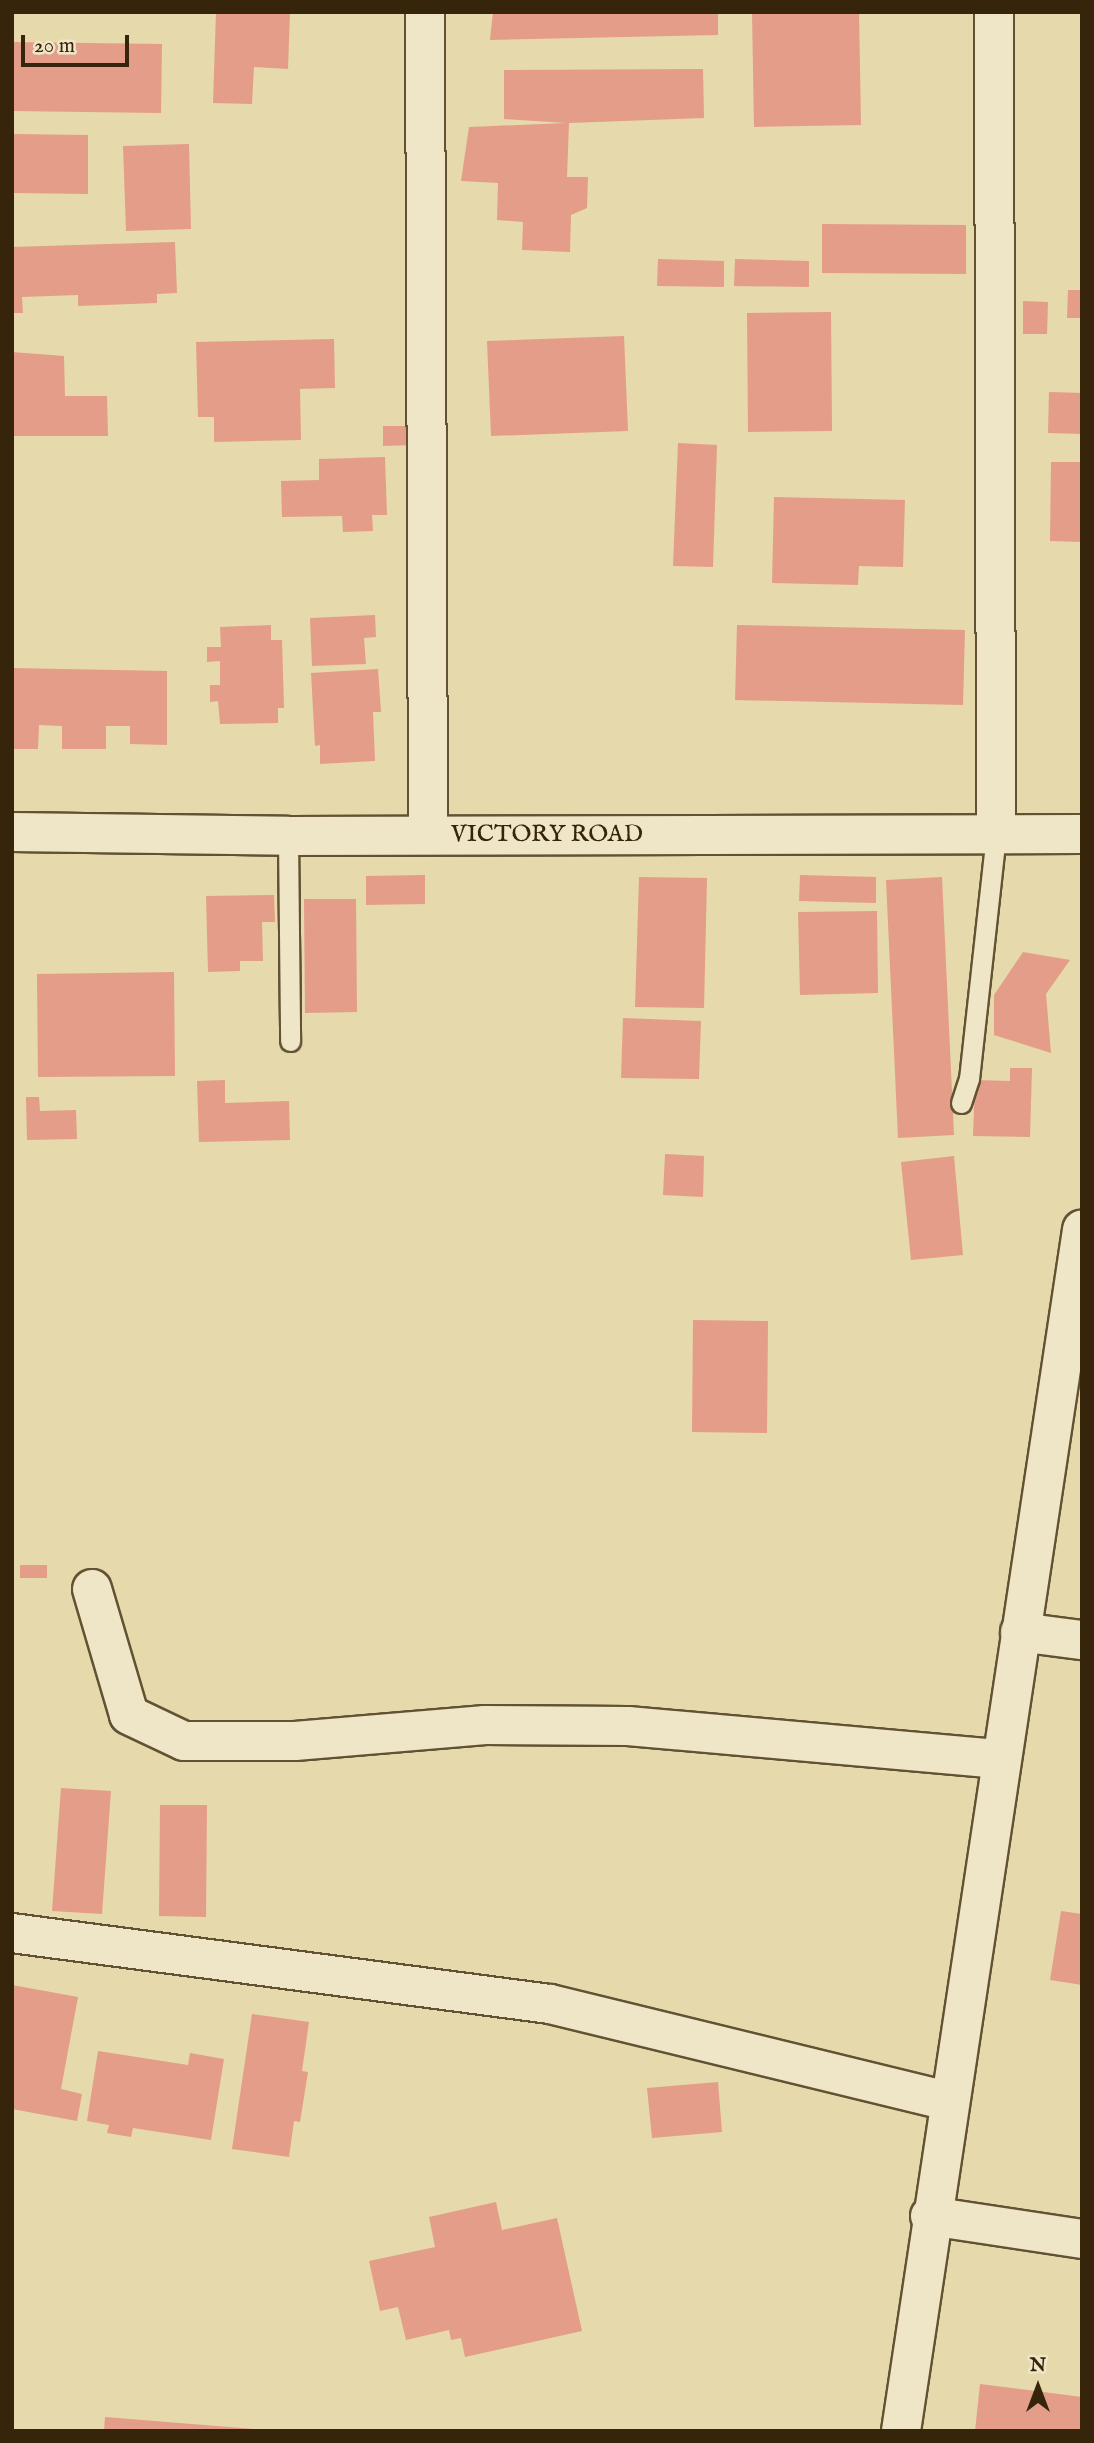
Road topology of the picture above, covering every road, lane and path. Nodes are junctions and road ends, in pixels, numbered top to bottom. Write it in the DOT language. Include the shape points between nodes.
graph roads {
  1 [pos="425,12"];
  2 [pos="994,12"];
  3 [pos="12,831"];
  4 [pos="1082,834"];
  5 [pos="428,835"];
  6 [pos="996,835"];
  7 [pos="288,836"];
  8 [pos="290,1041"];
  9 [pos="961,1103"];
  10 [pos="1082,1230"];
  11 [pos="92,1589"];
  12 [pos="1020,1632"];
  13 [pos="1082,1640"];
  14 [pos="1000,1759"];
  15 [pos="12,1933"];
  16 [pos="948,2102"];
  17 [pos="930,2216"];
  18 [pos="1082,2239"];
  19 [pos="901,2431"];
  1 -- 5 [label="street"];
  2 -- 6 [label="street"];
  3 -- 7 [label="street, VICTORY ROAD"];
  4 -- 6 [label="street, VICTORY ROAD"];
  5 -- 6 [label="street, VICTORY ROAD"];
  5 -- 7 [label="street, VICTORY ROAD"];
  6 -- 9 [label="lane" via="969,1079"];
  7 -- 8 [label="lane"];
  10 -- 12 [label="street"];
  11 -- 14 [label="street" via="129,1715 184,1741 295,1741 485,1725 628,1726"];
  12 -- 13 [label="street"];
  12 -- 14 [label="street"];
  14 -- 16 [label="street"];
  15 -- 16 [label="street" via="550,2004"];
  16 -- 17 [label="street"];
  17 -- 18 [label="street"];
  17 -- 19 [label="street"];
}
